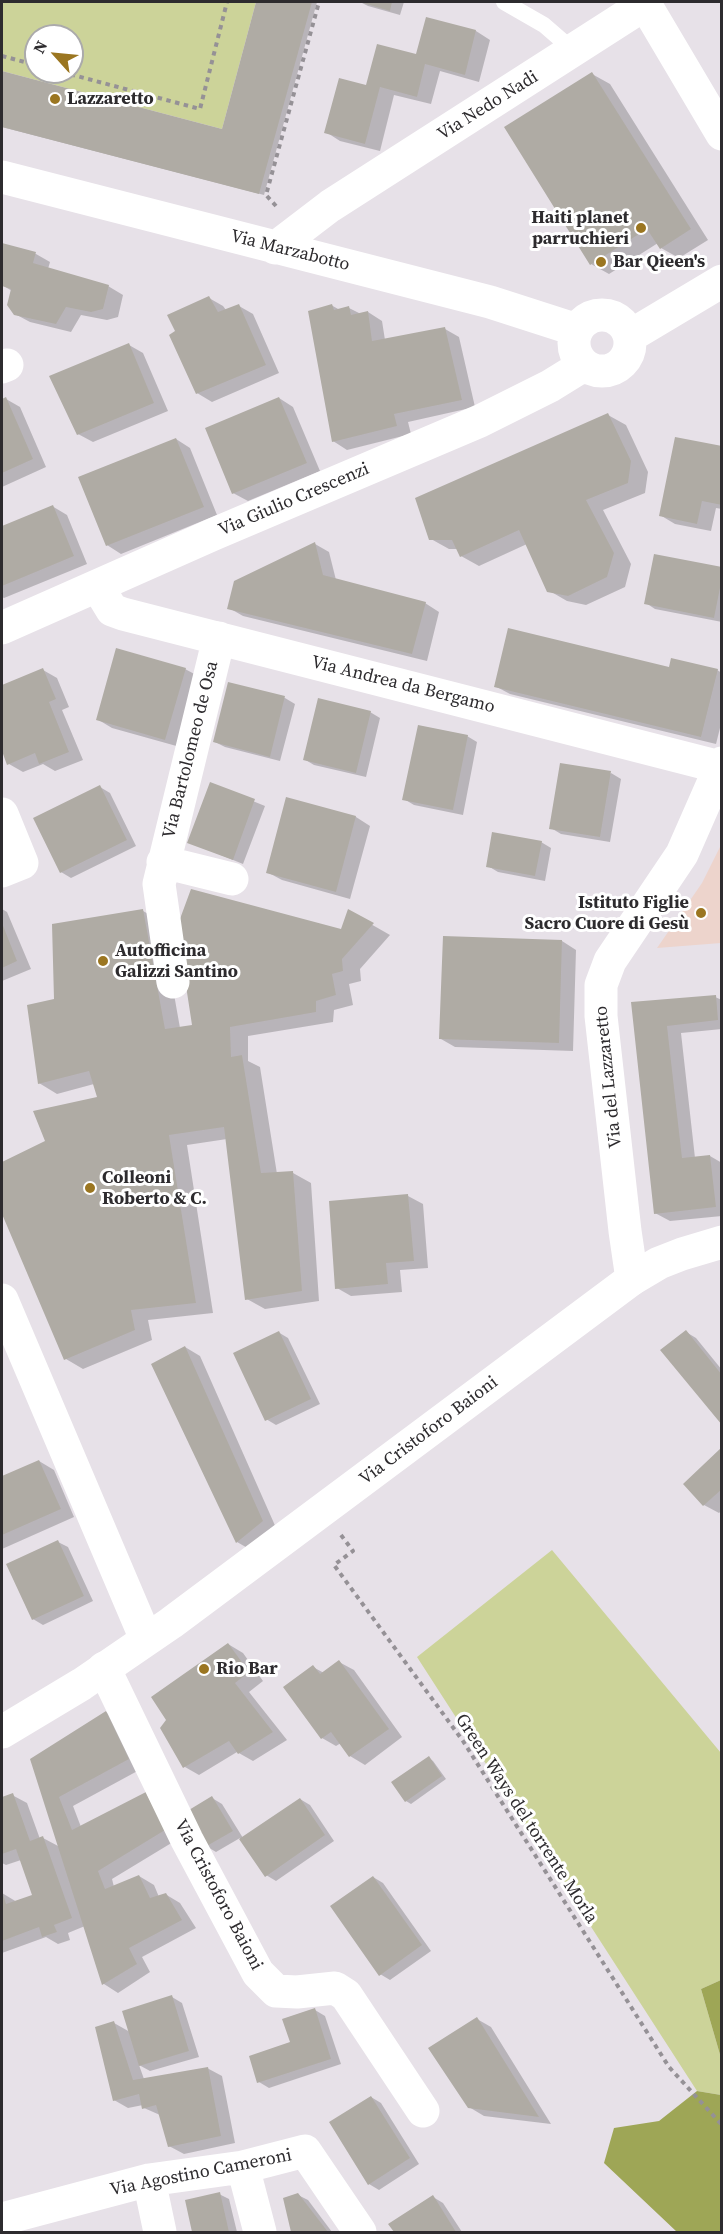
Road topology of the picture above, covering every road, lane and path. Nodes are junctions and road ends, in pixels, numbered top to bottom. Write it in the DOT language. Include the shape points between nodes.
graph roads {
  1 [pos="227,2"];
  2 [pos="319,2"];
  3 [pos="504,2"];
  4 [pos="641,3"];
  5 [pos="574,51"];
  6 [pos="2,56"];
  7 [pos="24,62"];
  8 [pos="84,78"];
  9 [pos="722,134"];
  10 [pos="2,177"];
  11 [pos="330,206"];
  12 [pos="286,239"];
  13 [pos="338,264"];
  14 [pos="722,281"];
  15 [pos="577,330"];
  16 [pos="630,336"];
  17 [pos="584,365"];
  18 [pos="98,587"];
  19 [pos="2,628"];
  20 [pos="219,638"];
  21 [pos="721,765"];
  22 [pos="2,814"];
  23 [pos="163,862"];
  24 [pos="2,871"];
  25 [pos="231,879"];
  26 [pos="173,982"];
  27 [pos="722,1242"];
  28 [pos="632,1279"];
  29 [pos="2,1300"];
  30 [pos="338,1532"];
  31 [pos="146,1639"];
  32 [pos="104,1668"];
  33 [pos="2,1732"];
  34 [pos="423,2111"];
  35 [pos="722,2125"];
  36 [pos="243,2167"];
  37 [pos="149,2180"];
  38 [pos="15,2222"];
  39 [pos="160,2232"];
  40 [pos="260,2232"];
  41 [pos="360,2232"];
  1 -- 8 [label="path" via="200,109"];
  2 -- 12 [label="path" via="266,195"];
  3 -- 5 [label="lane" via="544,25"];
  4 -- 5 [label="street, Via Nedo Nadi"];
  4 -- 9 [label="street"];
  5 -- 11 [label="street, Via Nedo Nadi"];
  6 -- 7 [label="path"];
  10 -- 12 [label="street, Via Marzabotto"];
  11 -- 12 [label="street, Via Nedo Nadi"];
  11 -- 13 [label="street" via="322,223 326,243"];
  12 -- 13 [label="street, Via Marzabotto"];
  13 -- 15 [label="street, Via Marzabotto" via="490,302"];
  14 -- 16 [label="street"];
  15 -- 16 [label="street" via="589,318 606,314 621,321"];
  15 -- 17 [label="street" via="573,342"];
  16 -- 17 [label="street" via="624,361 612,369 597,371"];
  17 -- 18 [label="street, Via Giulio Crescenzi" via="480,421"];
  18 -- 19 [label="street, Via Giulio Crescenzi"];
  18 -- 20 [label="street, Via Andrea da Bergamo" via="112,610"];
  20 -- 21 [label="street, Via Andrea da Bergamo"];
  20 -- 23 [label="street, Via Bartolomeo de Osa"];
  21 -- 28 [label="street, Via del Lazzaretto" via="682,854 610,961 601,985 602,1028"];
  22 -- 24 [label="street" via="22,863"];
  23 -- 25 [label="street, Via Bartolomeo de Osa"];
  23 -- 26 [label="street, Via Bartolomeo de Osa" via="159,884"];
  27 -- 28 [label="street, Via Cristoforo Baioni" via="659,1263"];
  28 -- 31 [label="street, Via Cristoforo Baioni"];
  29 -- 31 [label="street"];
  30 -- 35 [label="path, Green Ways del torrente Morla" via="353,1551 334,1565 463,1742 669,2067"];
  31 -- 32 [label="street, Via Cristoforo Baioni"];
  32 -- 33 [label="street, Via Cristoforo Baioni"];
  32 -- 34 [label="street, Via Cristoforo Baioni" via="187,1840 258,1973 276,1991 335,1988 346,1995"];
  36 -- 37 [label="street, Via Agostino Cameroni"];
  36 -- 40 [label="street"];
  36 -- 41 [label="street, Via Agostino Cameroni" via="305,2151"];
  37 -- 38 [label="street, Via Agostino Cameroni"];
  37 -- 39 [label="street"];
}
